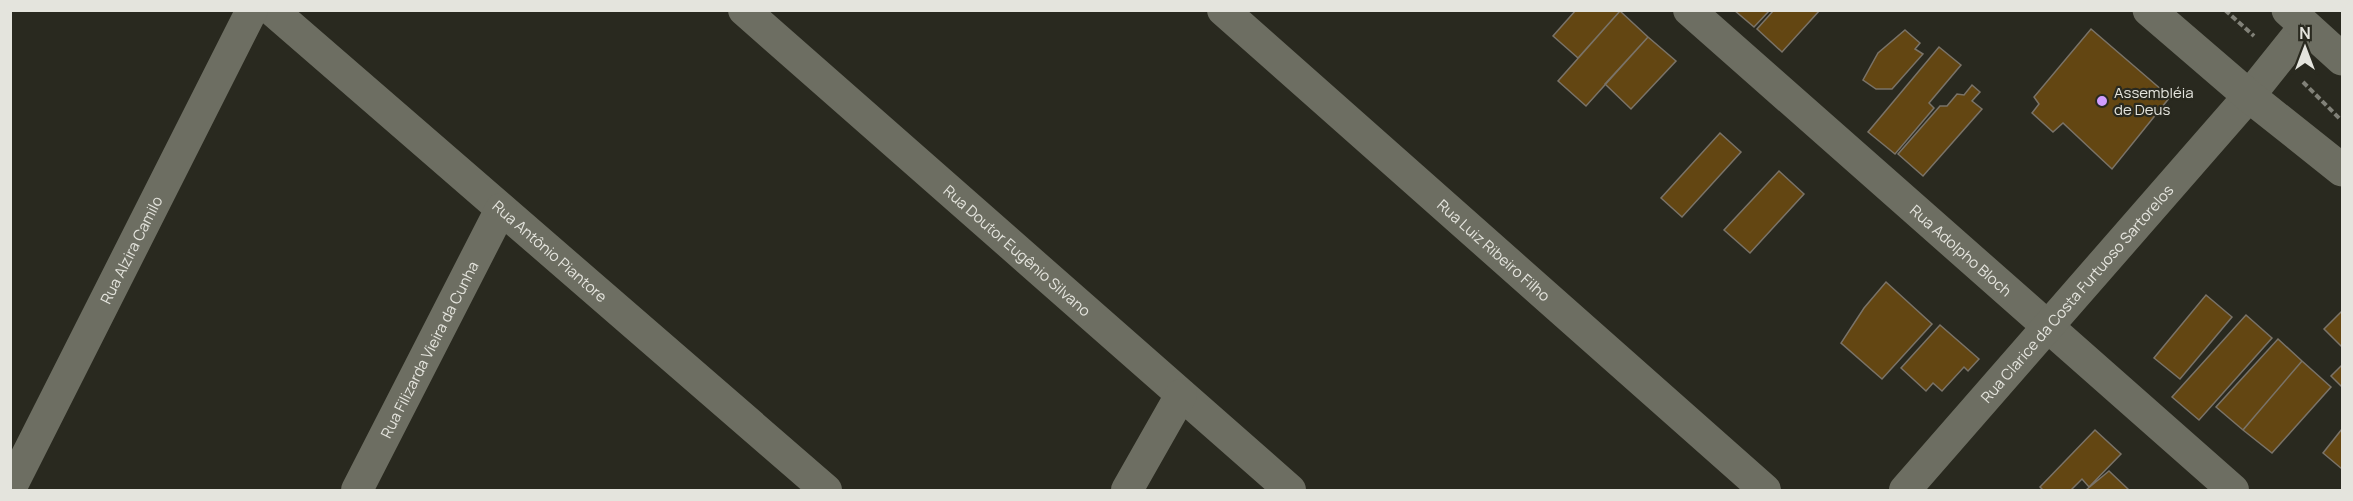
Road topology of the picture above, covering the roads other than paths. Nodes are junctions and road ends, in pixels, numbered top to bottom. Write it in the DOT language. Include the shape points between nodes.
graph roads {
  1 [pos="252,10"];
  2 [pos="272,10"];
  3 [pos="744,10"];
  4 [pos="1223,10"];
  5 [pos="1689,10"];
  6 [pos="2149,10"];
  7 [pos="2296,18"];
  8 [pos="2343,58"];
  9 [pos="2249,96"];
  10 [pos="2343,170"];
  11 [pos="501,209"];
  12 [pos="2046,328"];
  13 [pos="1181,395"];
  14 [pos="10,489"];
  15 [pos="357,490"];
  16 [pos="826,490"];
  17 [pos="1127,490"];
  18 [pos="1290,490"];
  19 [pos="1764,490"];
  20 [pos="1905,490"];
  21 [pos="2233,490"];
  1 -- 14 [label="street, Rua Alzira Camilo"];
  2 -- 11 [label="street, Rua Antônio Piantore"];
  3 -- 13 [label="street, Rua Doutor Eugênio Silvano"];
  4 -- 19 [label="street, Rua Luiz Ribeiro Filho"];
  5 -- 12 [label="street, Rua Adolpho Bloch"];
  6 -- 9 [label="main road"];
  7 -- 8 [label="main road"];
  7 -- 9 [label="street, Rua Clarice da Costa Furtuoso Sartorelos"];
  9 -- 10 [label="main road"];
  9 -- 12 [label="street, Rua Clarice da Costa Furtuoso Sartorelos"];
  11 -- 15 [label="street, Rua Filizarda Vieira da Cunha"];
  11 -- 16 [label="street, Rua Antônio Piantore"];
  12 -- 20 [label="street, Rua Clarice da Costa Furtuoso Sartorelos"];
  12 -- 21 [label="street, Rua Adolpho Bloch"];
  13 -- 17 [label="street"];
  13 -- 18 [label="street, Rua Doutor Eugênio Silvano"];
}
